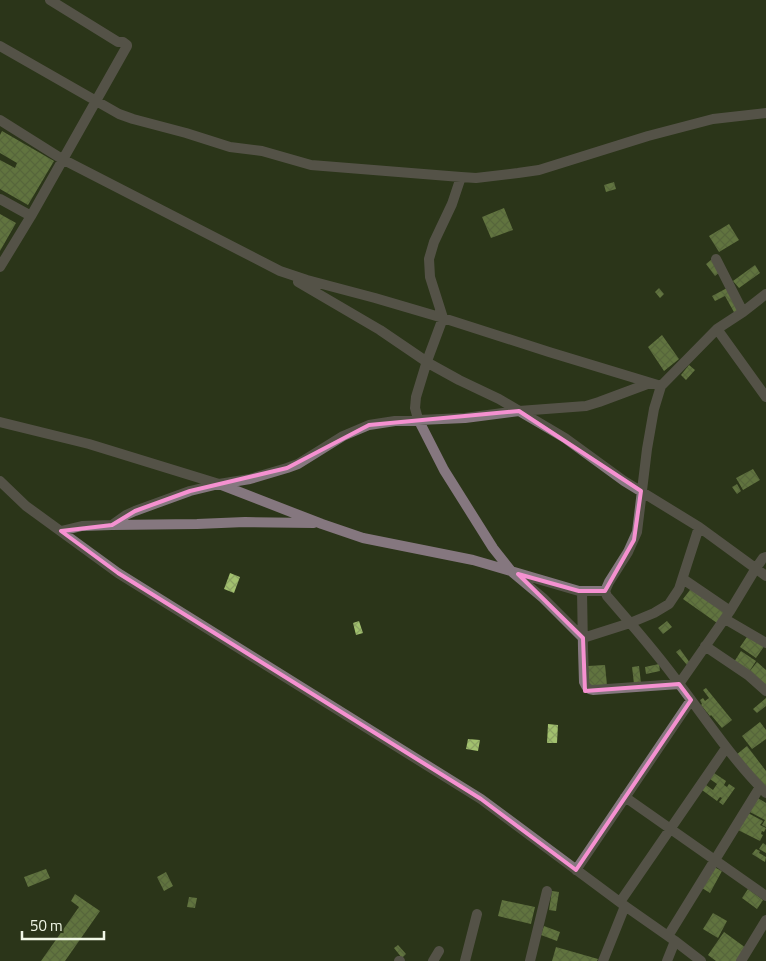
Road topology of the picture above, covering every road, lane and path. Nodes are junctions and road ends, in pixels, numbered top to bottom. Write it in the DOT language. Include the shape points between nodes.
graph roads {
  1 [pos="50,0"];
  2 [pos="0,46"];
  3 [pos="96,101"];
  4 [pos="766,113"];
  5 [pos="0,120"];
  6 [pos="62,159"];
  7 [pos="461,177"];
  8 [pos="0,199"];
  9 [pos="30,216"];
  10 [pos="716,259"];
  11 [pos="0,267"];
  12 [pos="280,271"];
  13 [pos="766,294"];
  14 [pos="743,312"];
  15 [pos="444,318"];
  16 [pos="717,329"];
  17 [pos="427,362"];
  18 [pos="650,383"];
  19 [pos="661,386"];
  20 [pos="766,397"];
  21 [pos="519,411"];
  22 [pos="419,420"];
  23 [pos="0,422"];
  24 [pos="0,481"];
  25 [pos="219,484"];
  26 [pos="641,491"];
  27 [pos="322,524"];
  28 [pos="112,525"];
  29 [pos="699,527"];
  30 [pos="61,531"];
  31 [pos="766,557"];
  32 [pos="756,568"];
  33 [pos="512,572"];
  34 [pos="766,576"];
  35 [pos="683,579"];
  36 [pos="582,591"];
  37 [pos="605,592"];
  38 [pos="728,615"];
  39 [pos="630,623"];
  40 [pos="583,638"];
  41 [pos="766,643"];
  42 [pos="705,646"];
  43 [pos="679,684"];
  44 [pos="766,691"];
  45 [pos="690,700"];
  46 [pos="726,748"];
  47 [pos="763,790"];
  48 [pos="625,797"];
  49 [pos="670,828"];
  50 [pos="715,860"];
  51 [pos="576,870"];
  52 [pos="547,890"];
  53 [pos="766,896"];
  54 [pos="622,904"];
  55 [pos="477,914"];
  56 [pos="766,920"];
  57 [pos="672,938"];
  58 [pos="439,951"];
  59 [pos="433,961"];
  60 [pos="465,961"];
  61 [pos="530,961"];
  62 [pos="603,961"];
  63 [pos="668,961"];
  64 [pos="701,961"];
  65 [pos="741,961"];
  1 -- 3 [label="street" via="127,46"];
  2 -- 3 [label="street"];
  3 -- 6 [label="street"];
  3 -- 7 [label="street" via="134,119 230,147 262,151 311,165"];
  4 -- 7 [label="street" via="713,119 539,170"];
  5 -- 6 [label="street"];
  6 -- 9 [label="street"];
  6 -- 12 [label="street"];
  7 -- 15 [label="street" via="429,259 430,277"];
  8 -- 9 [label="street"];
  9 -- 11 [label="street"];
  10 -- 14 [label="street"];
  12 -- 15 [label="street"];
  12 -- 17 [label="street"];
  13 -- 14 [label="street"];
  14 -- 16 [label="street"];
  15 -- 17 [label="street"];
  15 -- 18 [label="street"];
  16 -- 19 [label="street"];
  16 -- 20 [label="street"];
  17 -- 21 [label="street"];
  17 -- 22 [label="street" via="416,396"];
  18 -- 19 [label="street"];
  18 -- 21 [label="street" via="586,406"];
  19 -- 26 [label="street" via="654,409"];
  21 -- 22 [label="street"];
  21 -- 26 [label="street" via="565,438"];
  22 -- 25 [label="street" via="361,427 298,464 250,479"];
  22 -- 33 [label="street" via="440,464"];
  23 -- 25 [label="street" via="98,447"];
  24 -- 30 [label="street" via="26,506"];
  25 -- 27 [label="street"];
  25 -- 28 [label="street" via="135,511"];
  26 -- 29 [label="street"];
  26 -- 37 [label="street" via="634,540"];
  27 -- 28 [label="street"];
  27 -- 33 [label="street" via="363,538 442,553"];
  28 -- 30 [label="street" via="82,526"];
  29 -- 32 [label="street"];
  29 -- 35 [label="street"];
  30 -- 51 [label="street" via="118,573 481,799"];
  31 -- 32 [label="street"];
  32 -- 34 [label="street"];
  32 -- 38 [label="street"];
  33 -- 36 [label="street"];
  33 -- 40 [label="street"];
  35 -- 38 [label="street"];
  35 -- 39 [label="street" via="668,604"];
  36 -- 37 [label="street"];
  36 -- 40 [label="street"];
  37 -- 39 [label="street"];
  38 -- 41 [label="street"];
  38 -- 42 [label="street"];
  39 -- 40 [label="street"];
  39 -- 43 [label="street"];
  40 -- 43 [label="street" via="584,682 588,689"];
  42 -- 43 [label="street"];
  42 -- 44 [label="street"];
  43 -- 45 [label="street"];
  45 -- 46 [label="street"];
  45 -- 48 [label="street"];
  46 -- 47 [label="street"];
  46 -- 49 [label="street"];
  47 -- 50 [label="street"];
  48 -- 49 [label="street"];
  48 -- 51 [label="street"];
  49 -- 50 [label="street"];
  49 -- 54 [label="street"];
  50 -- 53 [label="street"];
  50 -- 57 [label="street"];
  51 -- 54 [label="street"];
  52 -- 61 [label="street"];
  54 -- 57 [label="street"];
  54 -- 62 [label="street"];
  55 -- 60 [label="street"];
  56 -- 65 [label="street"];
  57 -- 63 [label="street"];
  57 -- 64 [label="street"];
  58 -- 59 [label="street"];
}
